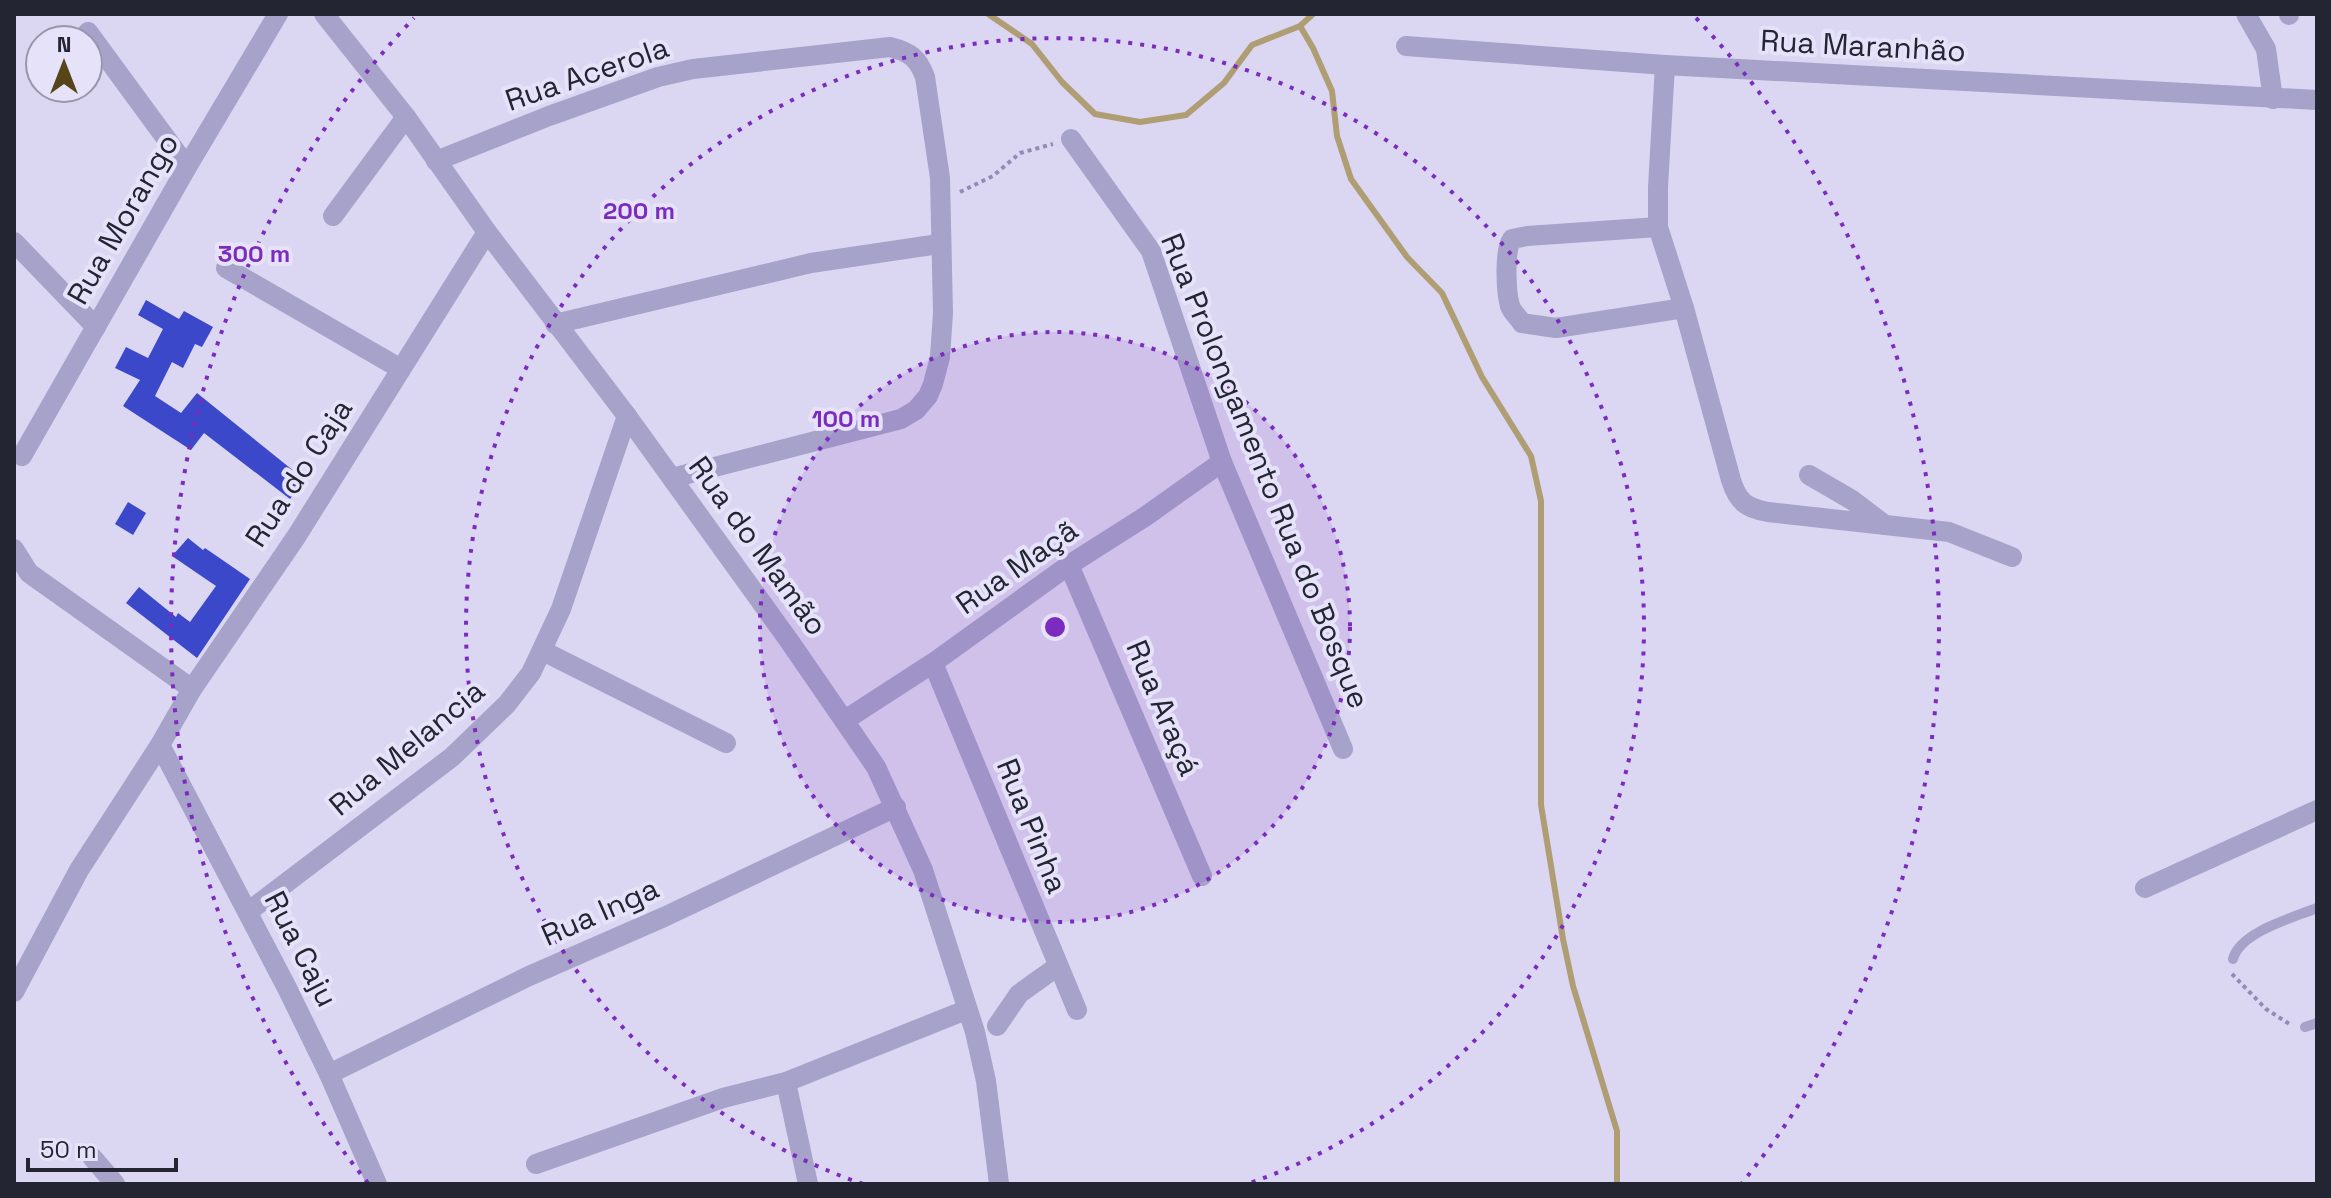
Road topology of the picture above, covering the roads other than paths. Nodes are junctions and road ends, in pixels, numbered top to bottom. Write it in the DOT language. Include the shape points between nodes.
graph roads {
  1 [pos="278,14"];
  2 [pos="324,14"];
  3 [pos="2246,14"];
  4 [pos="1406,46"];
  5 [pos="104,54"];
  6 [pos="1665,65"];
  7 [pos="2273,99"];
  8 [pos="2317,100"];
  9 [pos="406,117"];
  10 [pos="1071,139"];
  11 [pos="436,161"];
  12 [pos="187,167"];
  13 [pos="333,216"];
  14 [pos="1658,227"];
  15 [pos="487,232"];
  16 [pos="14,242"];
  17 [pos="939,244"];
  18 [pos="226,268"];
  19 [pos="1684,308"];
  20 [pos="555,324"];
  21 [pos="96,327"];
  22 [pos="401,369"];
  23 [pos="627,416"];
  24 [pos="22,456"];
  25 [pos="1222,462"];
  26 [pos="1809,475"];
  27 [pos="672,478"];
  28 [pos="1885,525"];
  29 [pos="14,549"];
  30 [pos="2012,557"];
  31 [pos="1069,565"];
  32 [pos="543,651"];
  33 [pos="933,663"];
  34 [pos="192,689"];
  35 [pos="845,720"];
  36 [pos="726,743"];
  37 [pos="160,745"];
  38 [pos="1343,749"];
  39 [pos="896,807"];
  40 [pos="2317,810"];
  41 [pos="1202,876"];
  42 [pos="2145,888"];
  43 [pos="2317,908"];
  44 [pos="249,911"];
  45 [pos="2233,959"];
  46 [pos="1058,966"];
  47 [pos="14,992"];
  48 [pos="966,1010"];
  49 [pos="1077,1010"];
  50 [pos="2317,1023"];
  51 [pos="997,1026"];
  52 [pos="2305,1027"];
  53 [pos="329,1074"];
  54 [pos="786,1082"];
  55 [pos="92,1157"];
  56 [pos="536,1164"];
  57 [pos="115,1184"];
  58 [pos="377,1184"];
  59 [pos="808,1184"];
  60 [pos="999,1184"];
  1 -- 12 [label="street, Rua Morango"];
  2 -- 9 [label="street, Rua do Mamão"];
  3 -- 7 [label="street" via="2266,49"];
  4 -- 6 [label="street, Rua Maranhão"];
  5 -- 12 [label="street"];
  6 -- 7 [label="street, Rua Maranhão"];
  6 -- 14 [label="street"];
  7 -- 8 [label="street, Rua Maranhão"];
  9 -- 11 [label="street, Rua do Mamão"];
  9 -- 13 [label="street"];
  10 -- 25 [label="street, Rua Prolongamento Rua do Bosque" via="1151,251"];
  11 -- 15 [label="street, Rua do Mamão"];
  11 -- 17 [label="street, Rua Acerola" via="658,77 890,47 905,50 920,63 928,90 940,178"];
  12 -- 21 [label="street, Rua Morango"];
  14 -- 19 [label="street"];
  14 -- 19 [label="street" via="1512,239 1507,265 1511,307 1522,323 1556,328"];
  15 -- 20 [label="street, Rua do Mamão"];
  15 -- 22 [label="street, Rua do Caja"];
  16 -- 21 [label="street"];
  17 -- 20 [label="street" via="811,263"];
  17 -- 27 [label="street" via="940,357 928,396 916,410 901,419"];
  18 -- 22 [label="street"];
  19 -- 28 [label="street" via="1742,504 1768,512"];
  20 -- 23 [label="street, Rua do Mamão"];
  21 -- 24 [label="street, Rua Morango"];
  22 -- 34 [label="street, Rua do Caja"];
  23 -- 27 [label="street, Rua do Mamão"];
  23 -- 32 [label="street, Rua Melancia"];
  25 -- 31 [label="street, Rua Maçã"];
  25 -- 38 [label="street, Rua Prolongamento Rua do Bosque"];
  26 -- 28 [label="street"];
  27 -- 35 [label="street, Rua do Mamão"];
  28 -- 30 [label="street" via="1949,532"];
  29 -- 34 [label="street" via="29,573"];
  31 -- 33 [label="street, Rua Maçã"];
  31 -- 41 [label="street, Rua Araçá"];
  32 -- 36 [label="street"];
  32 -- 44 [label="street, Rua Melancia" via="507,704 452,757"];
  33 -- 35 [label="street, Rua Maçã"];
  33 -- 46 [label="street, Rua Pinha"];
  34 -- 37 [label="street, Rua do Caja"];
  35 -- 39 [label="street, Rua do Mamão"];
  37 -- 44 [label="street, Rua Caju"];
  37 -- 47 [label="street, Rua do Caja" via="79,870"];
  39 -- 48 [label="street, Rua do Mamão" via="923,870"];
  39 -- 53 [label="street, Rua Inga"];
  40 -- 42 [label="street"];
  43 -- 45 [label="lane" via="2247,939"];
  44 -- 53 [label="street, Rua Caju"];
  46 -- 49 [label="street, Rua Pinha"];
  46 -- 51 [label="street" via="1019,994"];
  48 -- 54 [label="street"];
  48 -- 60 [label="street, Rua do Mamão" via="986,1081"];
  50 -- 52 [label="lane"];
  53 -- 58 [label="street, Rua Caju"];
  54 -- 56 [label="street" via="723,1098"];
  54 -- 59 [label="street"];
  55 -- 57 [label="street"];
}
